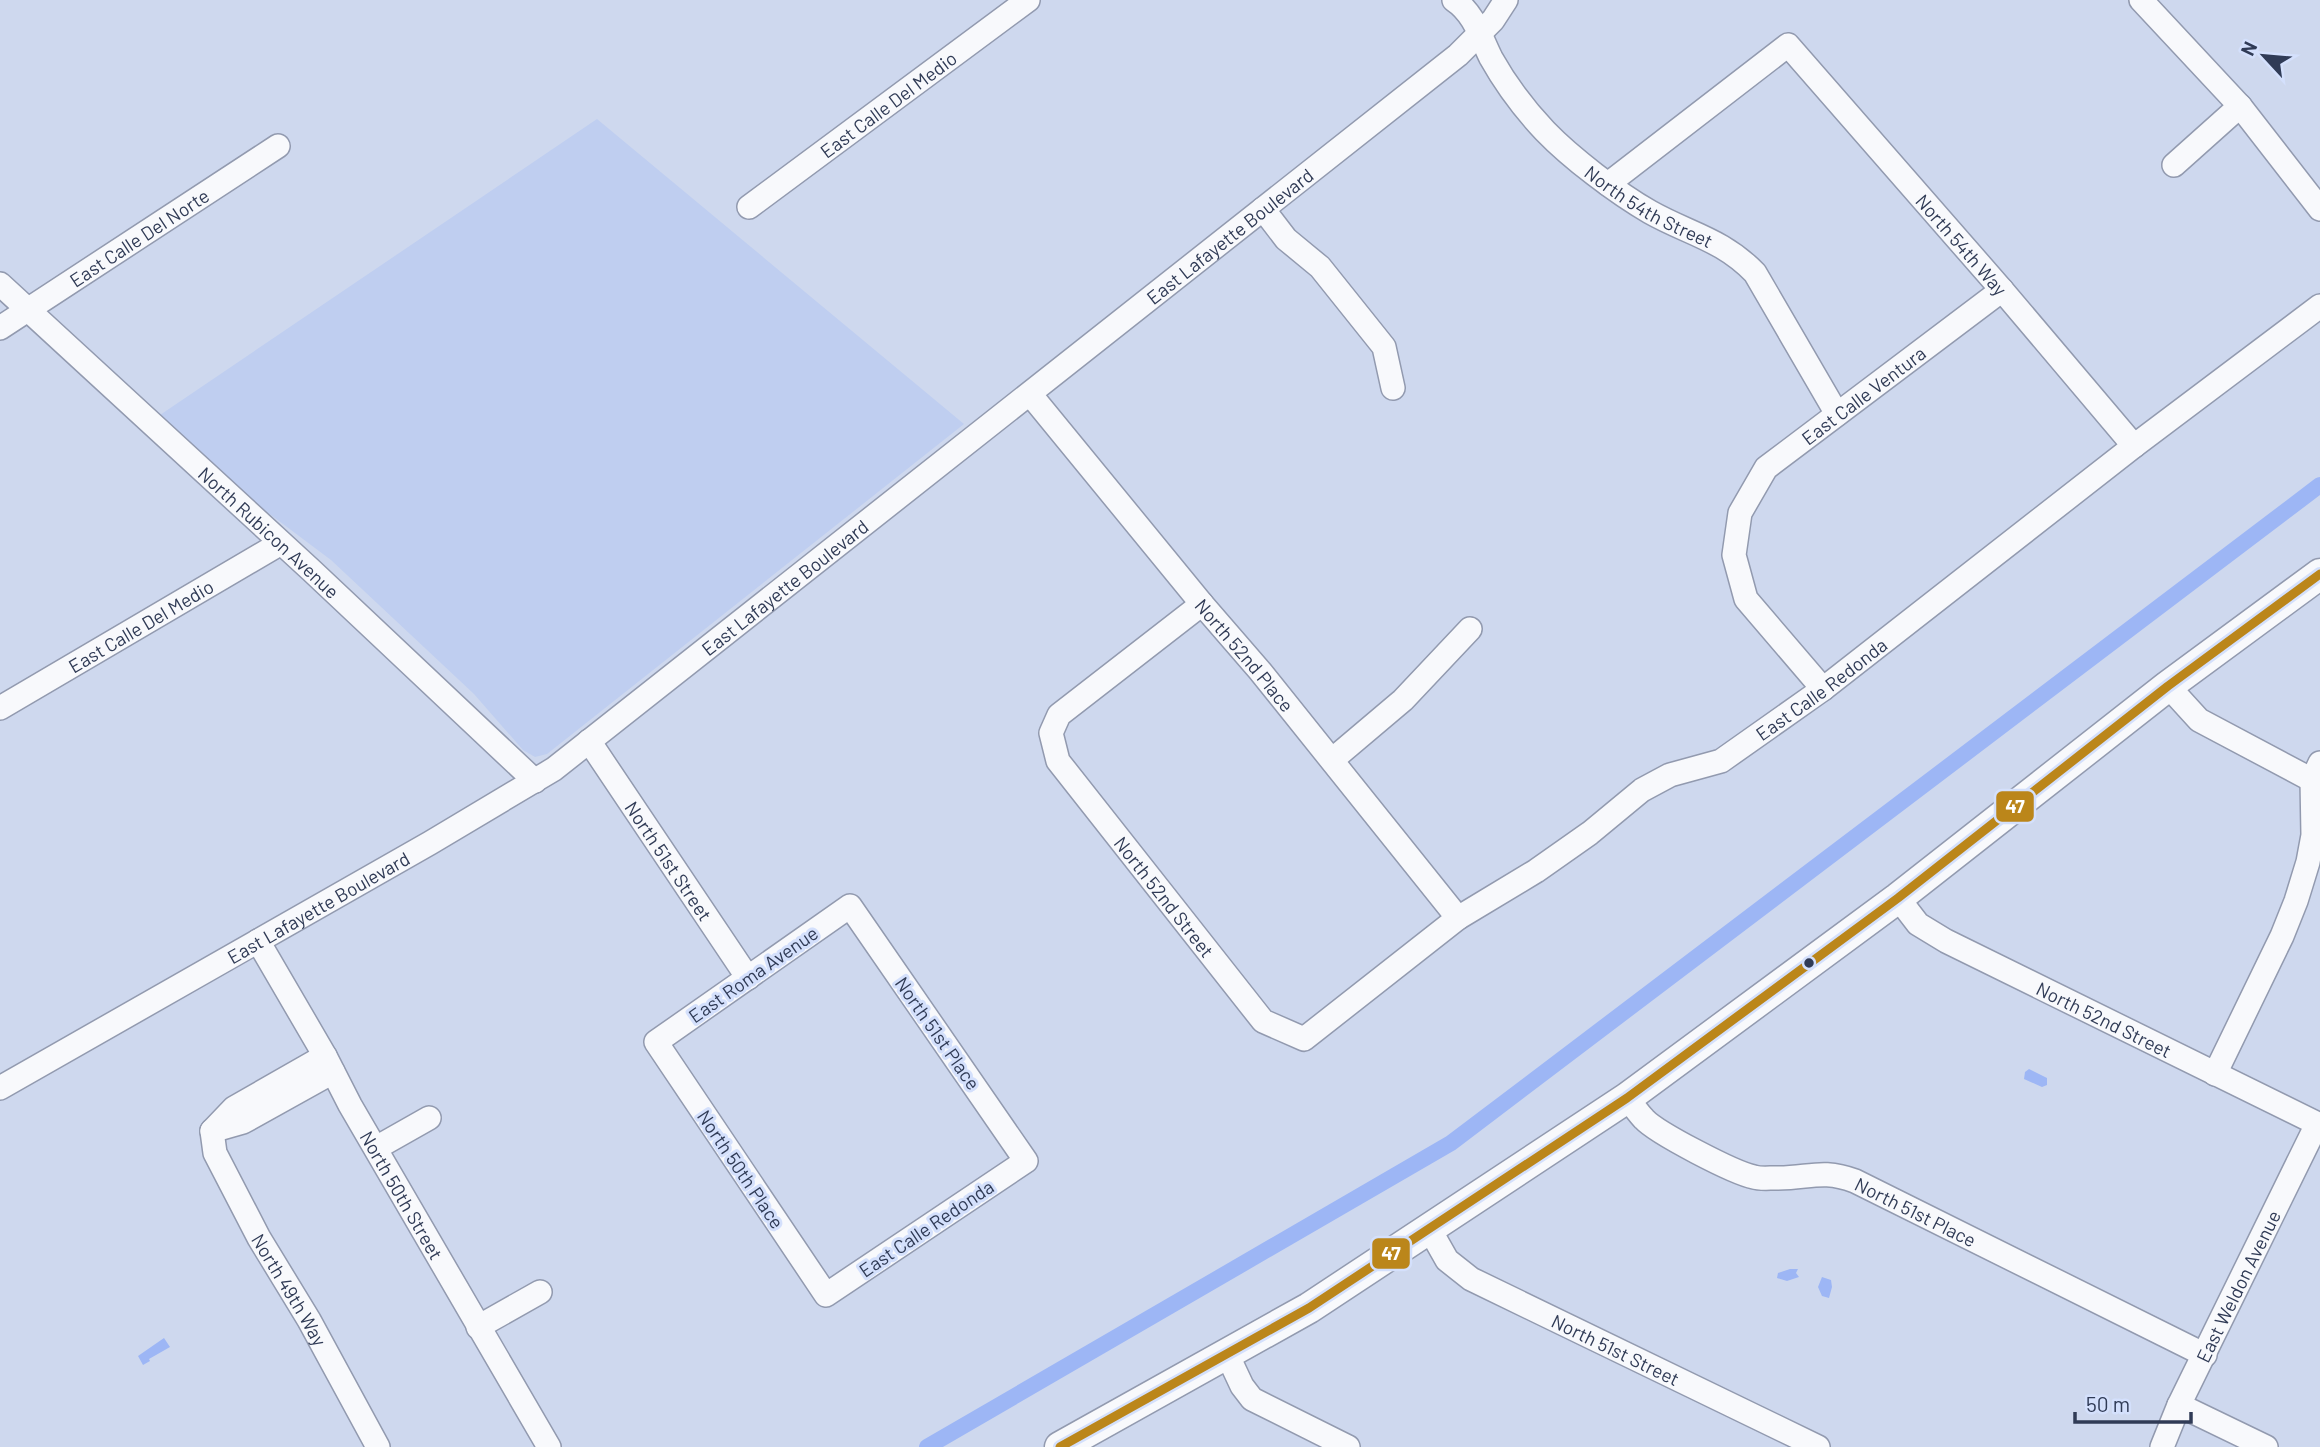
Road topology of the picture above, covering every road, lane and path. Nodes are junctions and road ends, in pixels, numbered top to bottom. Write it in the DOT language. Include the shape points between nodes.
graph roads {
  1 [pos="1028,0"];
  2 [pos="1454,0"];
  3 [pos="1506,0"];
  4 [pos="2141,0"];
  5 [pos="1481,34"];
  6 [pos="2240,106"];
  7 [pos="278,146"];
  8 [pos="2174,166"];
  9 [pos="1608,184"];
  10 [pos="750,208"];
  11 [pos="1263,209"];
  12 [pos="2320,209"];
  13 [pos="0,284"];
  14 [pos="2002,290"];
  15 [pos="2320,306"];
  16 [pos="28,311"];
  17 [pos="0,328"];
  18 [pos="1394,388"];
  19 [pos="1030,394"];
  20 [pos="1836,414"];
  21 [pos="2134,446"];
  22 [pos="281,543"];
  23 [pos="2320,574"];
  24 [pos="1202,604"];
  25 [pos="1470,629"];
  26 [pos="2168,686"];
  27 [pos="1823,689"];
  28 [pos="0,708"];
  29 [pos="589,741"];
  30 [pos="1332,760"];
  31 [pos="2316,771"];
  32 [pos="535,781"];
  33 [pos="1898,898"];
  34 [pos="850,906"];
  35 [pos="1458,918"];
  36 [pos="258,941"];
  37 [pos="748,978"];
  38 [pos="1304,1039"];
  39 [pos="656,1042"];
  40 [pos="329,1064"];
  41 [pos="2215,1074"];
  42 [pos="0,1088"];
  43 [pos="1627,1098"];
  44 [pos="429,1118"];
  45 [pos="2318,1124"];
  46 [pos="376,1148"];
  47 [pos="1026,1161"];
  48 [pos="1430,1230"];
  49 [pos="540,1292"];
  50 [pos="826,1295"];
  51 [pos="478,1327"];
  52 [pos="1227,1354"];
  53 [pos="2205,1354"];
  54 [pos="2179,1405"];
  55 [pos="1063,1446"];
  56 [pos="378,1447"];
  57 [pos="549,1447"];
  58 [pos="1348,1447"];
  59 [pos="1818,1447"];
  60 [pos="2162,1447"];
  61 [pos="2266,1447"];
  1 -- 10 [label="street, East Calle Del Medio"];
  2 -- 5 [label="street, North 54th Street"];
  3 -- 5 [label="street, East Lafayette Boulevard"];
  4 -- 6 [label="street"];
  5 -- 9 [label="street, North 54th Street" via="1513,91 1545,131"];
  5 -- 11 [label="street, East Lafayette Boulevard"];
  6 -- 8 [label="street"];
  6 -- 12 [label="street"];
  7 -- 16 [label="street, East Calle Del Norte"];
  9 -- 14 [label="street, North 54th Way" via="1788,45"];
  9 -- 20 [label="street, North 54th Street" via="1651,212 1738,255 1755,273"];
  11 -- 18 [label="street" via="1286,239 1320,267 1384,347"];
  11 -- 19 [label="street, East Lafayette Boulevard"];
  13 -- 16 [label="street, North Rubicon Avenue"];
  14 -- 20 [label="street, East Calle Ventura"];
  14 -- 21 [label="street, North 54th Way"];
  15 -- 21 [label="street, East Calle Redonda"];
  16 -- 17 [label="street, East Calle Del Norte"];
  16 -- 22 [label="street, North Rubicon Avenue"];
  19 -- 24 [label="street, North 52nd Place"];
  19 -- 29 [label="street, East Lafayette Boulevard"];
  20 -- 27 [label="street, East Calle Ventura" via="1766,468 1740,513 1734,555 1746,599"];
  21 -- 27 [label="street, East Calle Redonda"];
  22 -- 28 [label="street, East Calle Del Medio"];
  22 -- 32 [label="street, North Rubicon Avenue"];
  23 -- 26 [label="main road"];
  24 -- 30 [label="street, North 52nd Place"];
  24 -- 38 [label="street, North 52nd Street" via="1059,715 1051,733 1058,761 1263,1021"];
  25 -- 30 [label="street" via="1403,699"];
  26 -- 31 [label="street" via="2199,720"];
  26 -- 33 [label="main road"];
  27 -- 35 [label="street, East Calle Redonda" via="1721,761 1670,775 1642,790 1536,871"];
  29 -- 32 [label="street, East Lafayette Boulevard"];
  29 -- 37 [label="street, North 51st Street"];
  30 -- 35 [label="street, North 52nd Place"];
  31 -- 41 [label="street" via="2313,835 2296,901"];
  32 -- 36 [label="street, East Lafayette Boulevard"];
  33 -- 41 [label="street, North 52nd Street" via="1918,924 1946,941"];
  33 -- 43 [label="main road"];
  34 -- 37 [label="street, East Roma Avenue"];
  34 -- 47 [label="street, North 51st Place"];
  35 -- 38 [label="street, East Calle Redonda"];
  36 -- 40 [label="street, North 50th Street"];
  36 -- 42 [label="street, East Lafayette Boulevard"];
  37 -- 39 [label="street, East Roma Avenue"];
  39 -- 50 [label="street, North 50th Place"];
  40 -- 46 [label="street, North 50th Street"];
  40 -- 56 [label="street, North 49th Way" via="275,1094 234,1108 212,1131 215,1153"];
  41 -- 45 [label="street, North 52nd Street"];
  43 -- 48 [label="main road"];
  43 -- 53 [label="street, North 51st Place" via="1656,1129 1714,1160 1753,1177 1838,1174"];
  44 -- 46 [label="street"];
  45 -- 53 [label="street, East Weldon Avenue"];
  46 -- 51 [label="street, North 50th Street"];
  47 -- 50 [label="street, East Calle Redonda"];
  48 -- 52 [label="main road"];
  48 -- 59 [label="street, North 51st Street" via="1447,1260 1471,1279"];
  49 -- 51 [label="street"];
  51 -- 57 [label="street, North 50th Street"];
  52 -- 55 [label="main road"];
  52 -- 58 [label="street" via="1252,1399"];
  53 -- 54 [label="street, East Weldon Avenue"];
  54 -- 60 [label="street, East Weldon Avenue"];
  54 -- 61 [label="street"];
}
